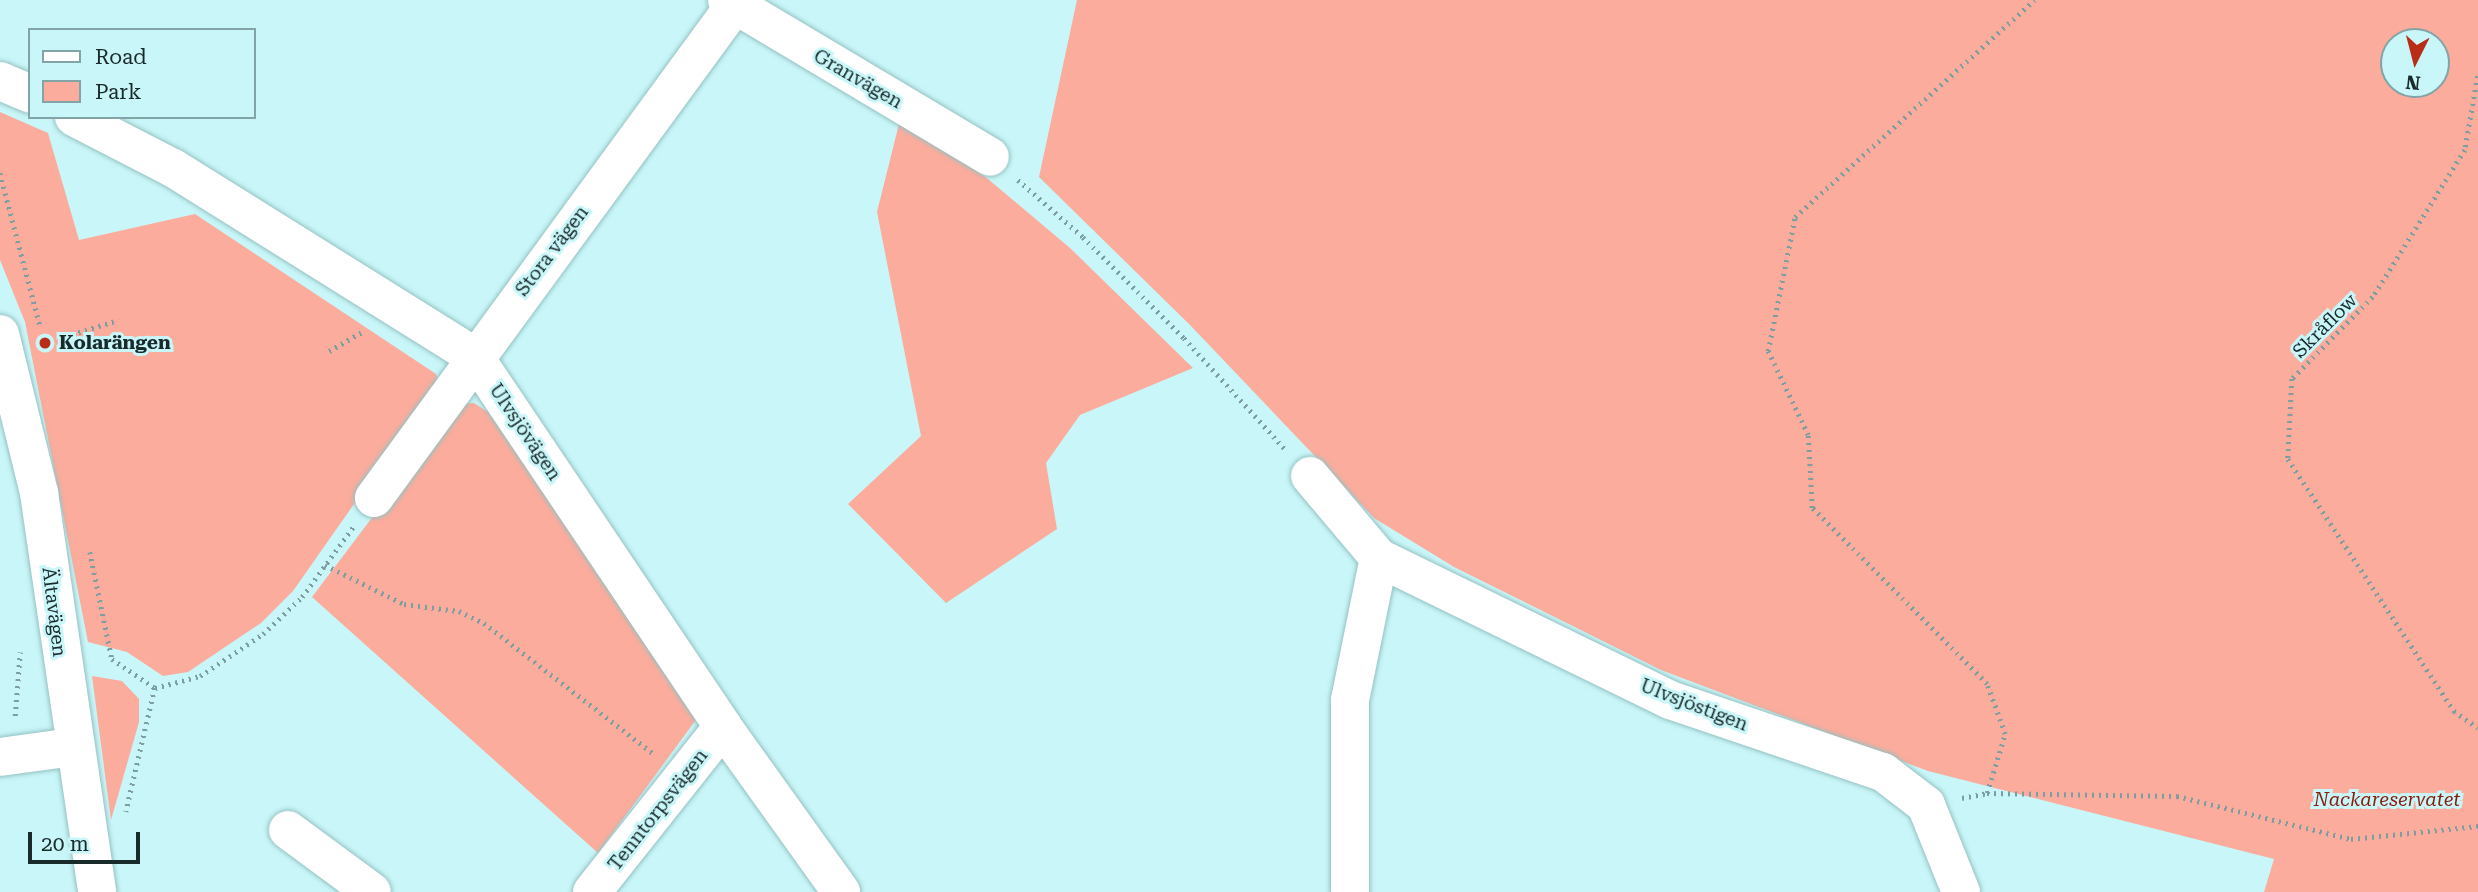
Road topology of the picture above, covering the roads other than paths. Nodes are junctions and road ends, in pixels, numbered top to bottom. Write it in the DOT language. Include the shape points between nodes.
graph roads {
  1 [pos="730,3"];
  2 [pos="0,80"];
  3 [pos="28,93"];
  4 [pos="78,119"];
  5 [pos="990,157"];
  6 [pos="0,334"];
  7 [pos="474,356"];
  8 [pos="1310,477"];
  9 [pos="374,498"];
  10 [pos="1379,558"];
  11 [pos="723,727"];
  12 [pos="73,747"];
  13 [pos="0,757"];
  14 [pos="288,830"];
  15 [pos="97,892"];
  16 [pos="372,892"];
  17 [pos="592,892"];
  18 [pos="841,892"];
  19 [pos="1350,892"];
  20 [pos="1961,892"];
  1 -- 5 [label="street, Granvägen"];
  1 -- 7 [label="street, Stora vägen"];
  2 -- 3 [label="street"];
  4 -- 7 [label="street, Ulvsjövägen" via="173,169"];
  6 -- 12 [label="street, Ältavägen" via="39,493"];
  7 -- 9 [label="street, Stora vägen"];
  7 -- 11 [label="street, Ulvsjövägen"];
  8 -- 10 [label="street, Ulvsjöstigen"];
  10 -- 19 [label="street" via="1350,700"];
  10 -- 20 [label="street, Ulvsjöstigen" via="1670,699 1882,772 1926,805"];
  11 -- 17 [label="street, Tenntorpsvägen"];
  11 -- 18 [label="street, Ulvsjövägen"];
  12 -- 13 [label="street"];
  12 -- 15 [label="street, Ältavägen"];
  14 -- 16 [label="street"];
}
